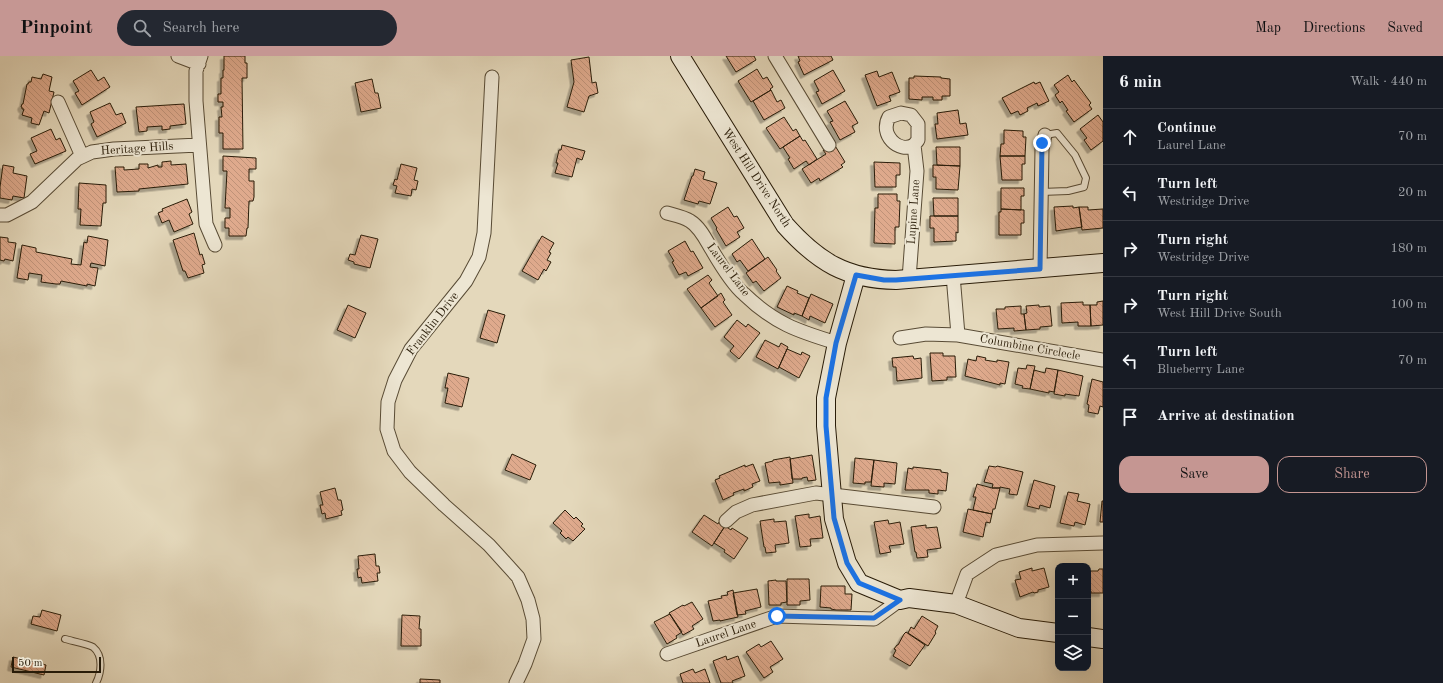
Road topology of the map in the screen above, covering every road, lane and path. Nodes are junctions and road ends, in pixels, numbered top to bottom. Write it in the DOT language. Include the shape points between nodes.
graph roads {
  1 [pos="178,56"];
  2 [pos="680,56"];
  3 [pos="775,56"];
  4 [pos="200,60"];
  5 [pos="492,77"];
  6 [pos="58,102"];
  7 [pos="1045,134"];
  8 [pos="199,145"];
  9 [pos="829,145"];
  10 [pos="914,145"];
  11 [pos="82,156"];
  12 [pos="1041,192"];
  13 [pos="667,213"];
  14 [pos="0,215"];
  15 [pos="215,245"];
  16 [pos="1103,263"];
  17 [pos="1040,269"];
  18 [pos="856,275"];
  19 [pos="953,275"];
  20 [pos="909,279"];
  21 [pos="958,335"];
  22 [pos="900,338"];
  23 [pos="836,343"];
  24 [pos="1103,360"];
  25 [pos="832,494"];
  26 [pos="934,507"];
  27 [pos="726,521"];
  28 [pos="1103,543"];
  29 [pos="900,600"];
  30 [pos="956,604"];
  31 [pos="1055,633"];
  32 [pos="1091,637"];
  33 [pos="65,639"];
  34 [pos="1103,639"];
  35 [pos="667,654"];
  36 [pos="96,683"];
  37 [pos="516,683"];
  1 -- 4 [label="street"];
  2 -- 18 [label="street, West Hill Drive North" via="785,225 816,256"];
  3 -- 9 [label="street"];
  4 -- 8 [label="street" via="196,71"];
  5 -- 37 [label="street, Franklin Drive" via="484,233 479,257 466,281 411,349 395,380 388,402 387,429 394,451 410,472 489,545 518,577 533,619 534,639"];
  6 -- 11 [label="street"];
  7 -- 12 [label="street" via="1042,148"];
  7 -- 12 [label="lane" via="1057,133 1076,155 1086,178 1084,187 1068,191"];
  8 -- 11 [label="street, Heritage Hills" via="114,149"];
  8 -- 15 [label="street" via="206,224"];
  10 -- 20 [label="street, Lupine Lane" via="917,171"];
  11 -- 14 [label="street, Heritage Hills" via="32,202 7,215"];
  12 -- 17 [label="street"];
  13 -- 23 [label="street, Laurel Lane" via="690,220 699,229 742,293 772,318 806,334"];
  16 -- 17 [label="street, West Hill Drive North"];
  17 -- 19 [label="street, West Hill Drive North"];
  18 -- 20 [label="street, West Hill Drive North" via="884,280"];
  18 -- 23 [label="street"];
  19 -- 20 [label="street, West Hill Drive North"];
  19 -- 21 [label="street"];
  21 -- 22 [label="street, Columbine Circlecle" via="926,334"];
  21 -- 24 [label="street, Columbine Circlecle"];
  23 -- 25 [label="street" via="826,398"];
  25 -- 26 [label="street"];
  25 -- 27 [label="street" via="816,493 752,505 736,512"];
  25 -- 29 [label="street" via="834,518 847,563 859,583"];
  28 -- 30 [label="street" via="1037,545 996,555 967,574"];
  29 -- 30 [label="street" via="909,598"];
  29 -- 35 [label="street, Laurel Lane" via="874,618 777,616"];
  30 -- 31 [label="street" via="1019,628"];
  32 -- 34 [label="street"];
  33 -- 36 [label="lane" via="92,647 98,655 101,668"];
}
